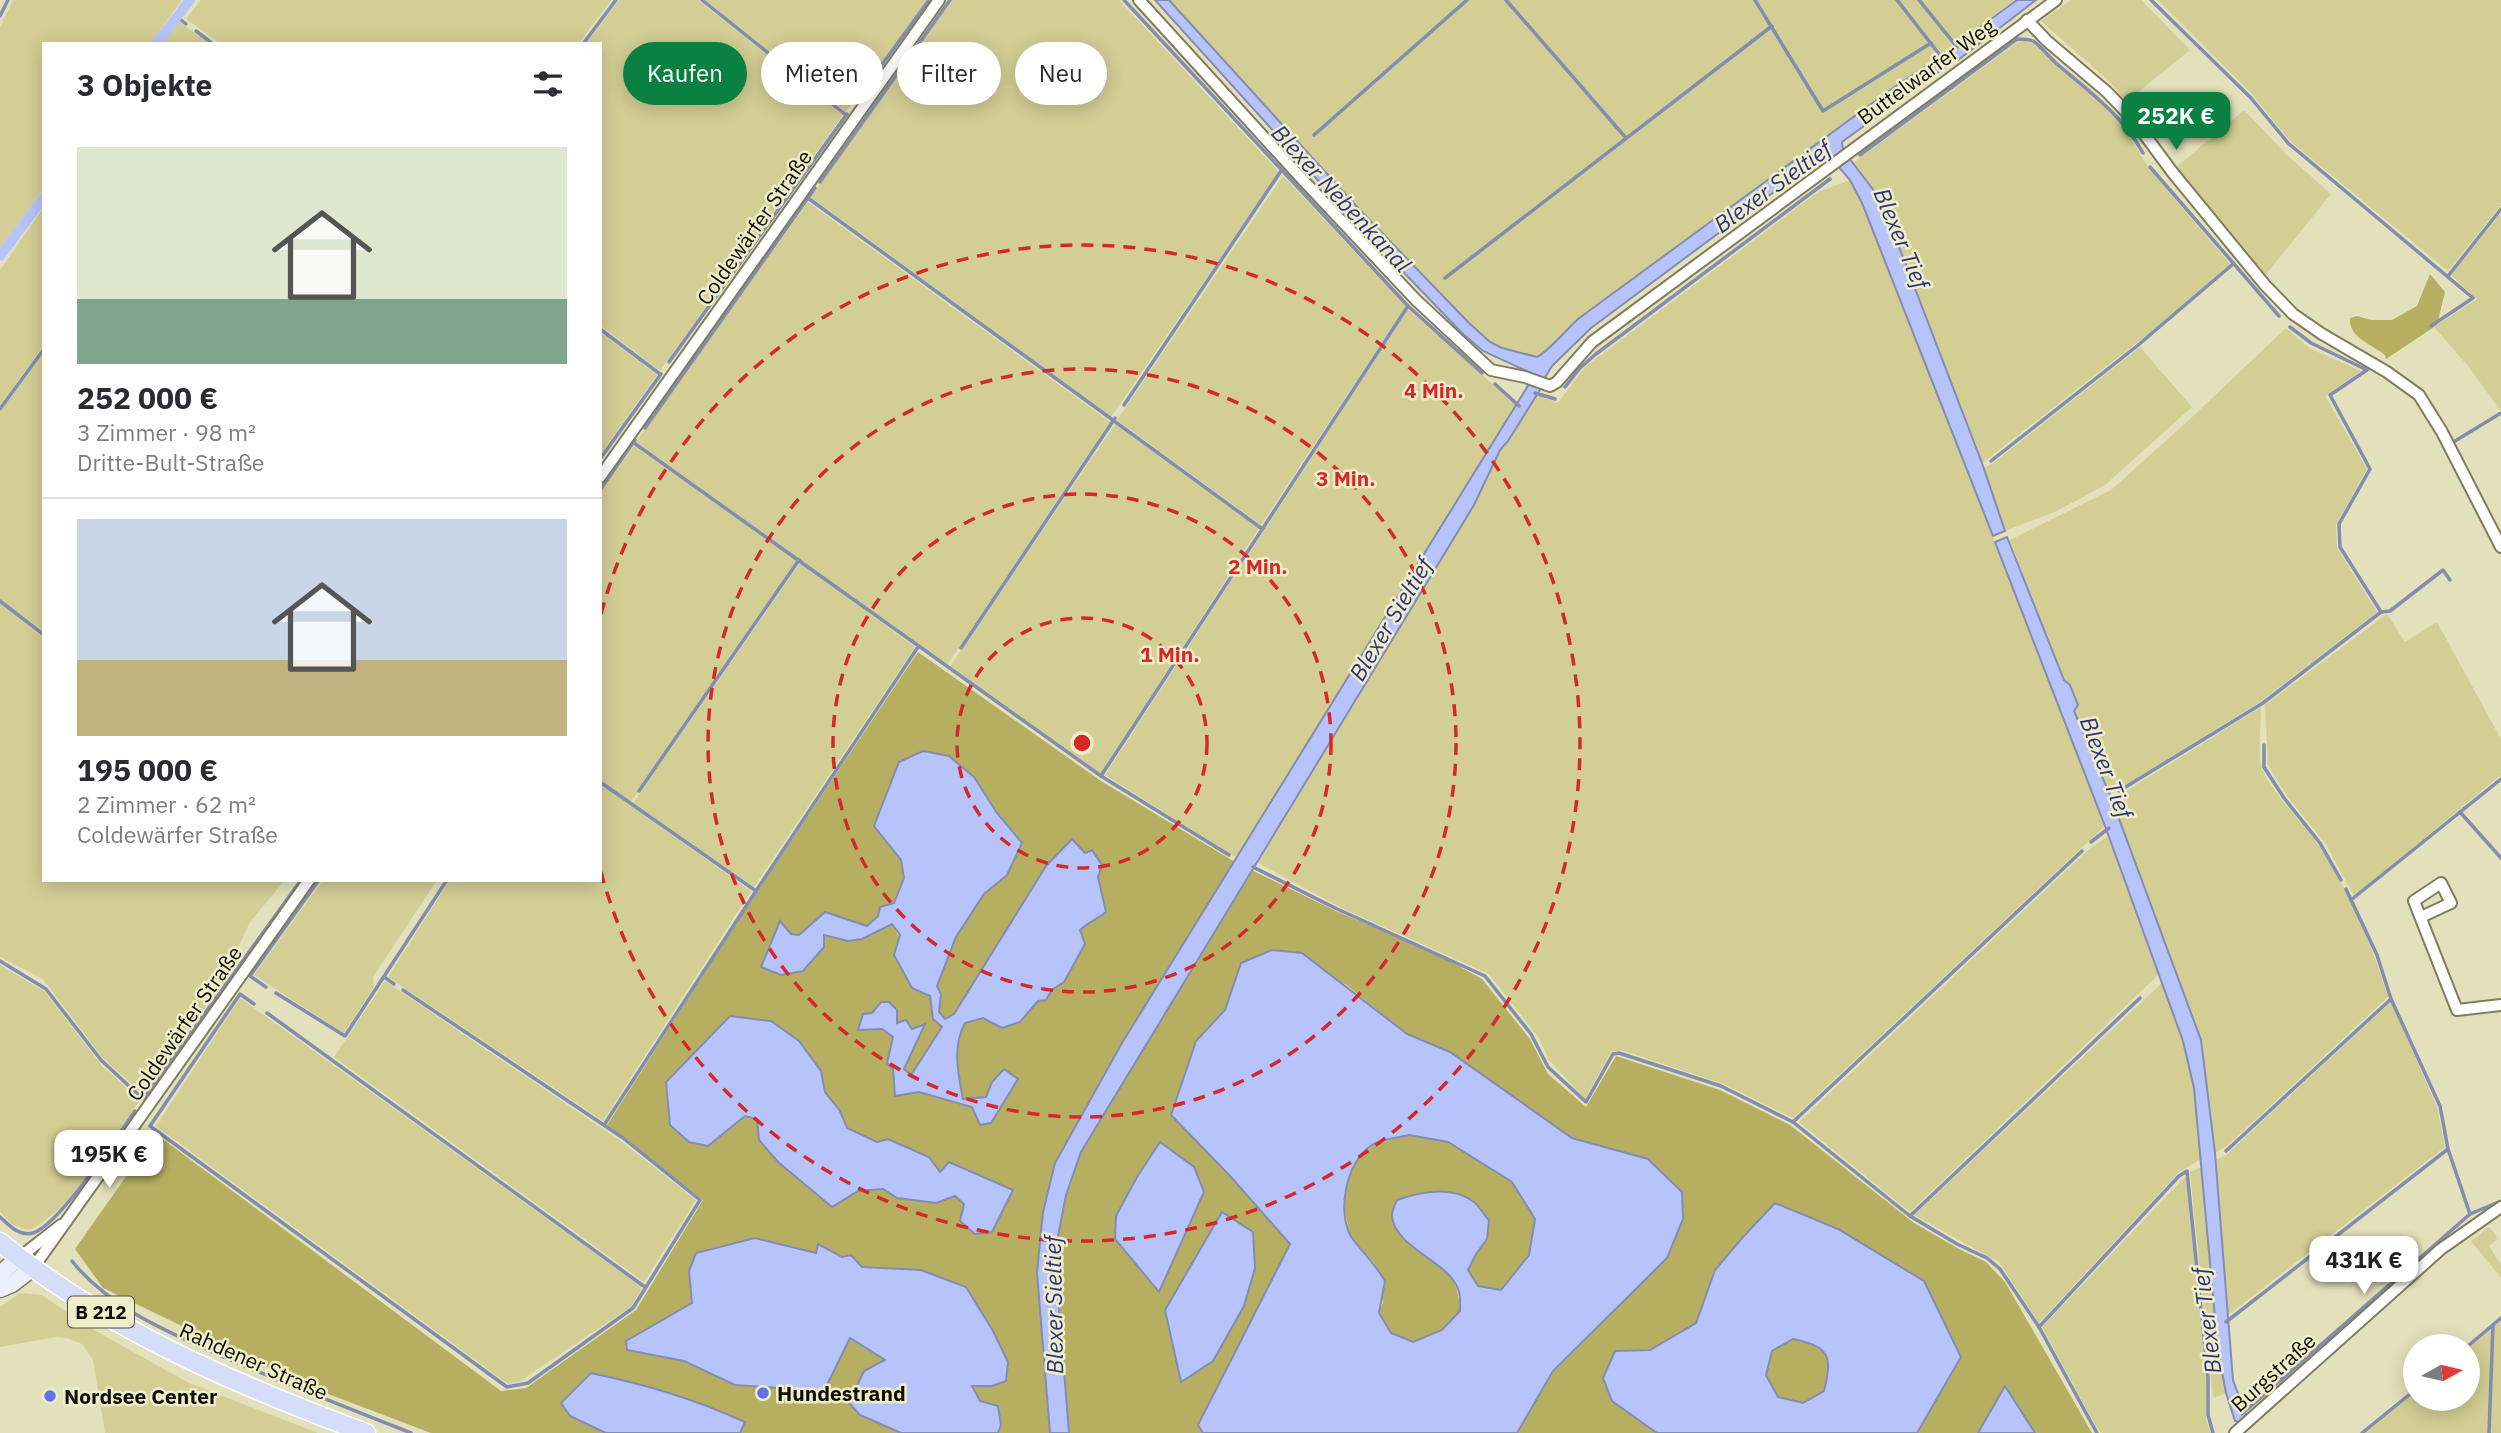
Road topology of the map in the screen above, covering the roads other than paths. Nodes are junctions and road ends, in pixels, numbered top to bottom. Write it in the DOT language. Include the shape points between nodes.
graph roads {
  1 [pos="939,0"];
  2 [pos="1139,0"];
  3 [pos="2056,0"];
  4 [pos="2028,20"];
  5 [pos="602,474"];
  6 [pos="2501,547"];
  7 [pos="308,882"];
  8 [pos="2421,917"];
  9 [pos="2501,1005"];
  10 [pos="2501,1207"];
  11 [pos="66,1222"];
  12 [pos="0,1242"];
  13 [pos="27,1263"];
  14 [pos="0,1274"];
  15 [pos="0,1289"];
  16 [pos="2236,1432"];
  17 [pos="366,1433"];
  1 -- 5 [label="street, Coldewärfer Straße"];
  2 -- 4 [label="street, Buttelwarfer Weg" via="1416,300 1491,370 1550,386 1585,347"];
  3 -- 4 [label="street, Buttelwarfer Weg"];
  4 -- 6 [label="street" via="2133,119 2293,314 2418,395"];
  7 -- 11 [label="street, Coldewärfer Straße"];
  8 -- 8 [label="street" via="2414,901 2441,883 2451,903"];
  8 -- 9 [label="street" via="2457,1010"];
  10 -- 16 [label="street, Burgstraße" via="2441,1249"];
  11 -- 13 [label="street, Coldewärfer Straße"];
  11 -- 13 [label="street, Coldewärfer Straße"];
  12 -- 13 [label="main road, B 212"];
  13 -- 14 [label="street"];
  13 -- 15 [label="street" via="12,1284"];
  13 -- 17 [label="main road, Rahdener Straße / B 212" via="209,1371"];
}
